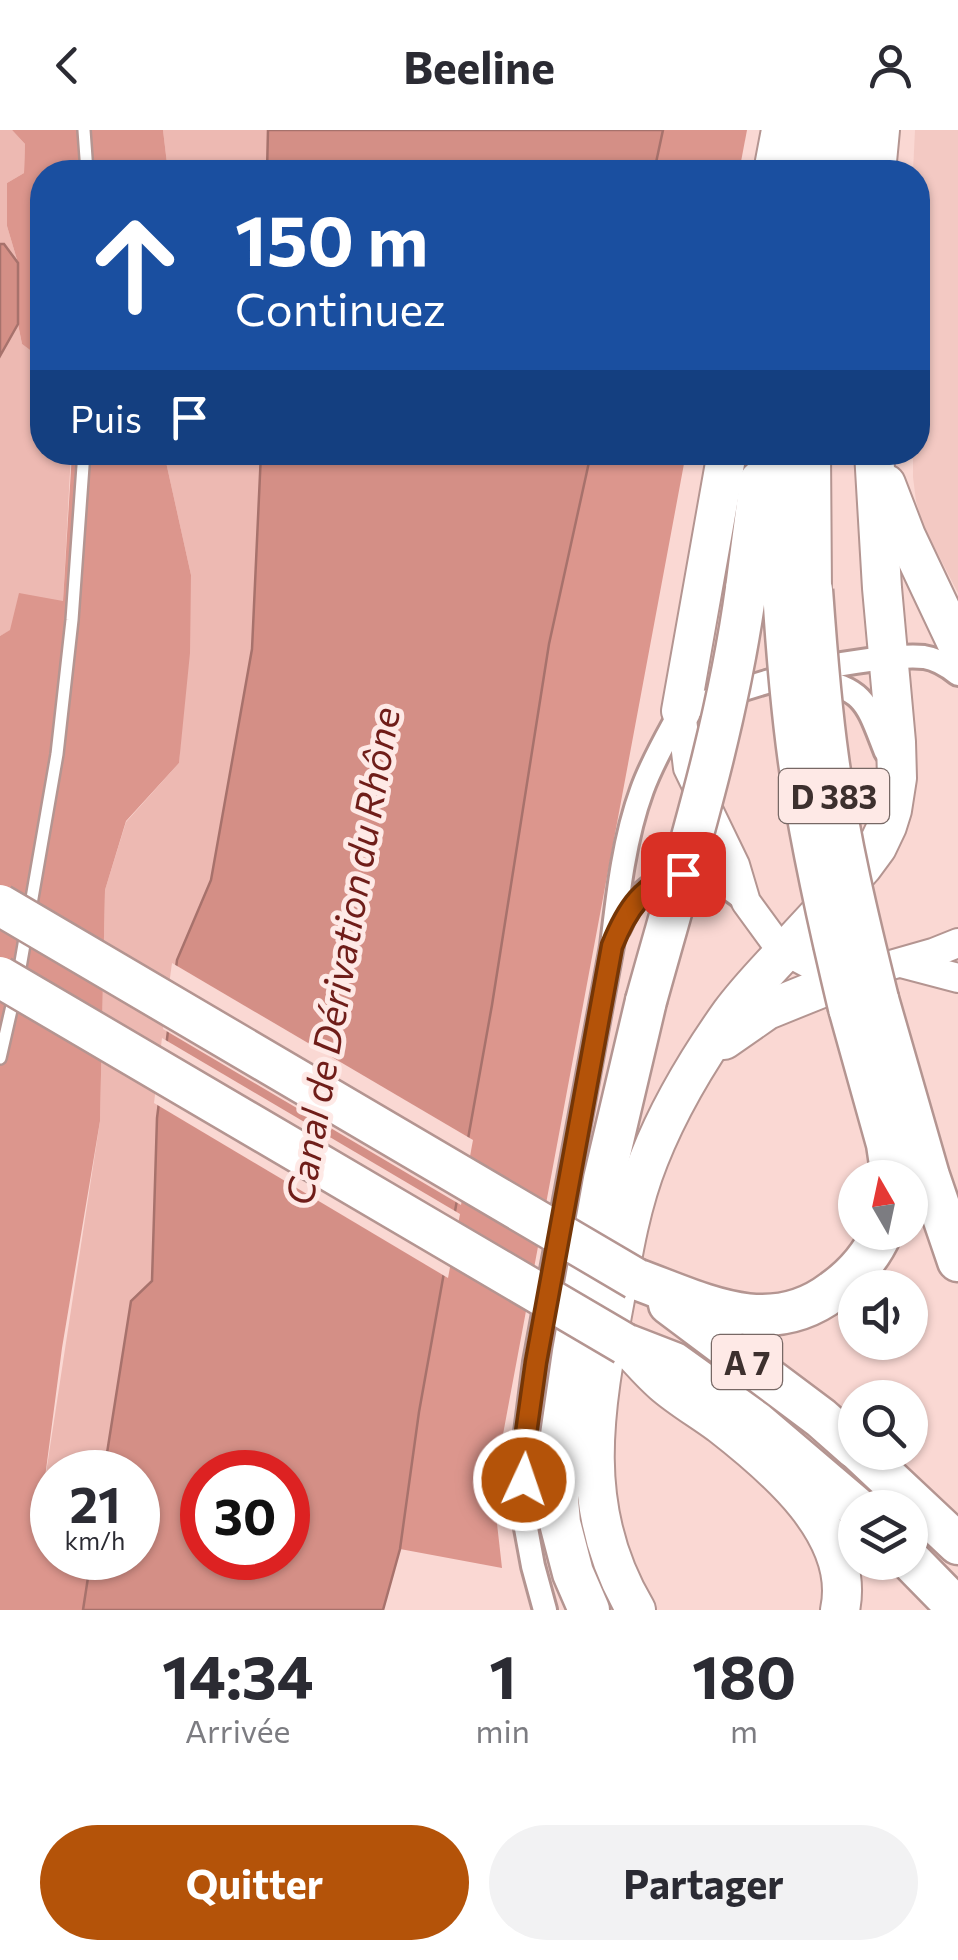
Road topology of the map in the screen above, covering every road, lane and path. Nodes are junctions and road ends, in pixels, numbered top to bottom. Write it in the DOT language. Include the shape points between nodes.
graph roads {
  1 [pos="84,130"];
  2 [pos="781,130"];
  3 [pos="810,130"];
  4 [pos="844,130"];
  5 [pos="880,130"];
  6 [pos="85,160"];
  7 [pos="775,160"];
  8 [pos="806,160"];
  9 [pos="840,160"];
  10 [pos="877,160"];
  11 [pos="83,465"];
  12 [pos="725,465"];
  13 [pos="766,465"];
  14 [pos="781,465"];
  15 [pos="808,465"];
  16 [pos="875,465"];
  17 [pos="879,465"];
  18 [pos="780,590"];
  19 [pos="958,646"];
  20 [pos="889,657"];
  21 [pos="958,674"];
  22 [pos="788,677"];
  23 [pos="681,711"];
  24 [pos="897,778"];
  25 [pos="746,902"];
  26 [pos="0,905"];
  27 [pos="958,942"];
  28 [pos="612,946"];
  29 [pos="785,951"];
  30 [pos="899,962"];
  31 [pos="0,977"];
  32 [pos="958,978"];
  33 [pos="859,995"];
  34 [pos="706,1053"];
  35 [pos="0,1058"];
  36 [pos="889,1160"];
  37 [pos="872,1250"];
  38 [pos="958,1261"];
  39 [pos="636,1279"];
  40 [pos="625,1344"];
  41 [pos="838,1434"];
  42 [pos="880,1470"];
  43 [pos="838,1492"];
  44 [pos="958,1544"];
  45 [pos="928,1578"];
  46 [pos="958,1609"];
  47 [pos="545,1610"];
  48 [pos="590,1610"];
  49 [pos="636,1610"];
  50 [pos="840,1610"];
  1 -- 6 [label="lane"];
  2 -- 7 [label="highway"];
  3 -- 8 [label="highway"];
  4 -- 9 [label="highway"];
  5 -- 10 [label="highway"];
  11 -- 35 [label="lane" via="57,754"];
  12 -- 23 [label="highway"];
  13 -- 18 [label="highway, D 383"];
  14 -- 18 [label="highway"];
  15 -- 18 [label="highway, D 383"];
  16 -- 20 [label="highway"];
  17 -- 19 [label="highway"];
  18 -- 33 [label="highway, D 383, bridge" via="822,712 858,921"];
  18 -- 48 [label="highway, D 383, bridge" via="732,677 604,1179 560,1442 558,1500 573,1573"];
  20 -- 21 [label="street" via="932,659"];
  20 -- 22 [label="street"];
  20 -- 24 [label="highway"];
  22 -- 23 [label="street"];
  22 -- 24 [label="street" via="837,684 858,696"];
  23 -- 25 [label="street" via="688,768 736,864"];
  23 -- 28 [label="street" via="641,793"];
  24 -- 29 [label="highway" via="877,847"];
  25 -- 28 [label="street" via="706,877 672,876 633,905"];
  25 -- 29 [label="street"];
  26 -- 39 [label="highway, A 7, bridge"];
  27 -- 30 [label="street"];
  28 -- 47 [label="street" via="524,1448 524,1512"];
  29 -- 33 [label="street"];
  29 -- 34 [label="highway" via="756,980"];
  30 -- 32 [label="street"];
  30 -- 33 [label="street"];
  31 -- 40 [label="highway, A 7, bridge"];
  33 -- 34 [label="highway" via="766,1010"];
  33 -- 36 [label="highway"];
  33 -- 38 [label="highway, D 383"];
  34 -- 49 [label="highway" via="640,1184 600,1382 594,1472 599,1517"];
  37 -- 39 [label="highway" via="846,1282 811,1305 781,1314 726,1312"];
  39 -- 41 [label="highway, A 7"];
  40 -- 43 [label="highway, A 7" via="674,1362"];
  40 -- 50 [label="highway" via="799,1496 836,1554 844,1584"];
  42 -- 44 [label="highway, A 7"];
  45 -- 46 [label="highway"];
}
